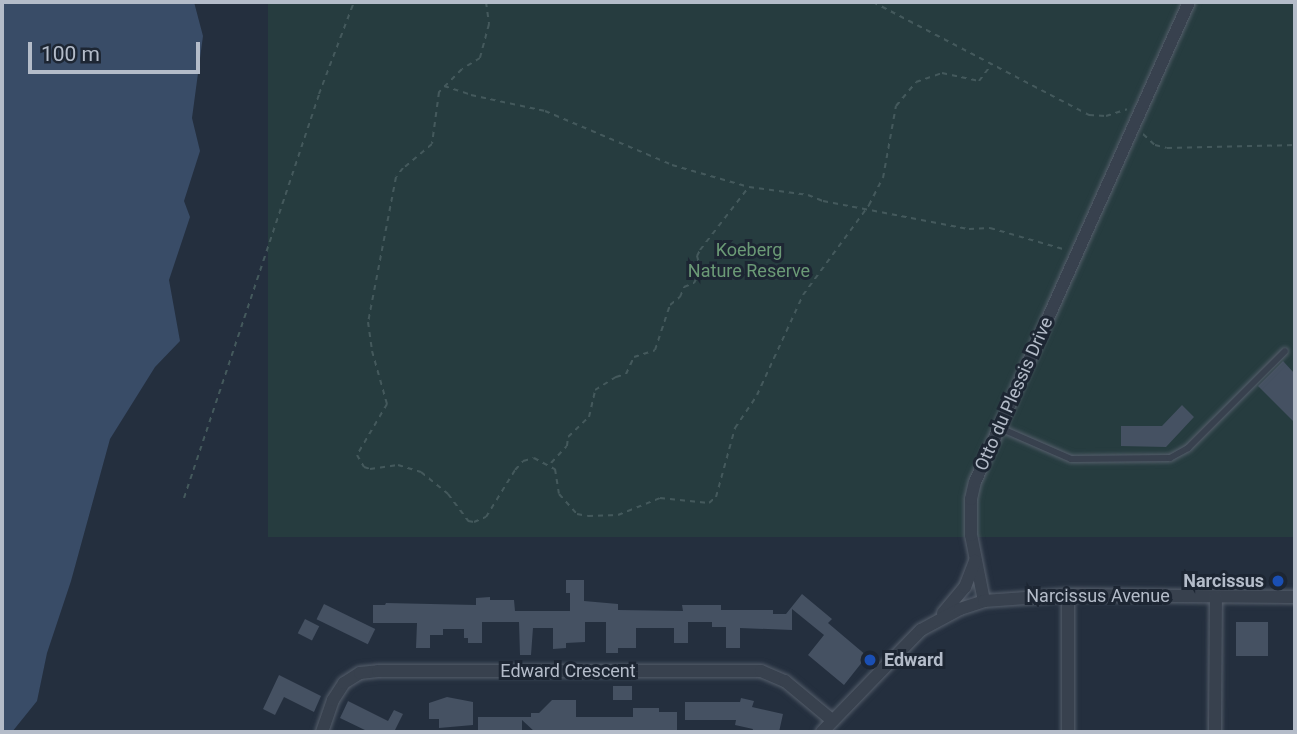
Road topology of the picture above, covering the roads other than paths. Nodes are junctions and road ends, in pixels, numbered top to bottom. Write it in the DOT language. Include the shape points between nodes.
graph roads {
  1 [pos="1189,2"];
  2 [pos="1285,351"];
  3 [pos="998,427"];
  4 [pos="975,560"];
  5 [pos="1068,595"];
  6 [pos="1216,597"];
  7 [pos="1295,597"];
  8 [pos="984,601"];
  9 [pos="935,620"];
  10 [pos="833,721"];
  11 [pos="322,732"];
  12 [pos="822,732"];
  13 [pos="1068,732"];
  14 [pos="1215,732"];
  1 -- 3 [label="street, Otto du Plessis Drive"];
  2 -- 3 [label="lane" via="1188,448 1170,458 1071,459"];
  3 -- 4 [label="street, Otto du Plessis Drive" via="971,499"];
  4 -- 8 [label="street, Otto du Plessis Drive"];
  4 -- 9 [label="street" via="965,587"];
  5 -- 6 [label="street, Narcissus Avenue"];
  5 -- 8 [label="street, Narcissus Avenue"];
  5 -- 13 [label="street"];
  6 -- 7 [label="street, Narcissus Avenue"];
  6 -- 14 [label="street"];
  8 -- 9 [label="street"];
  9 -- 10 [label="street" via="899,650"];
  10 -- 11 [label="street, Edward Crescent" via="785,681 761,671 378,671 360,673 344,683"];
  10 -- 12 [label="street"];
}
